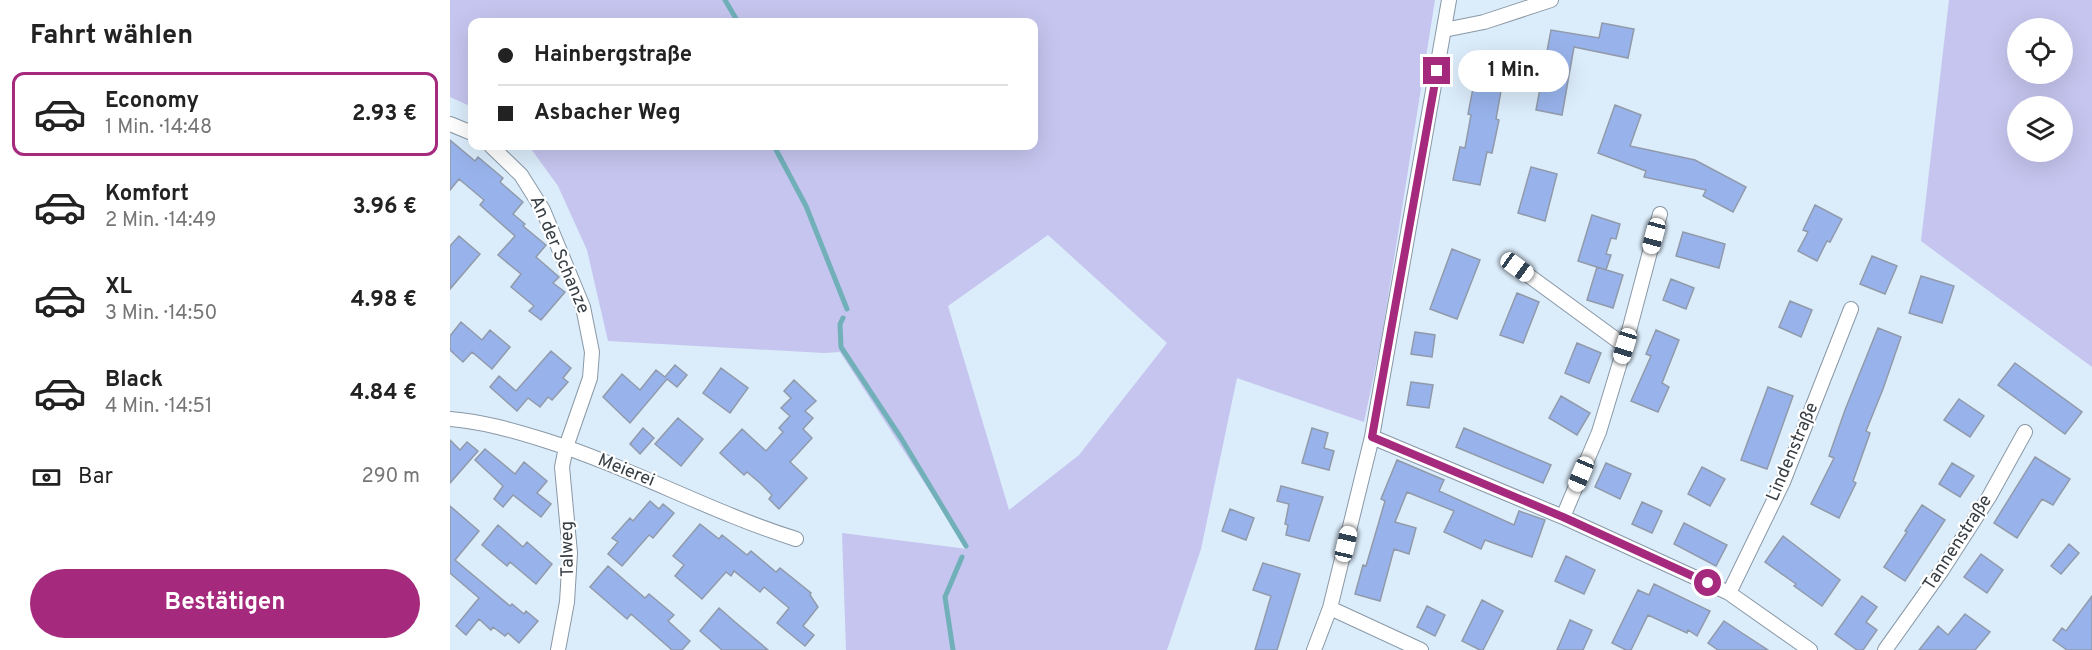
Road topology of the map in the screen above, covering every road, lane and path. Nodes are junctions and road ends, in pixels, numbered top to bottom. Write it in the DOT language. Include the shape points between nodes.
graph roads {
  1 [pos="1449,0"];
  2 [pos="1551,0"];
  3 [pos="1444,30"];
  4 [pos="450,124"];
  5 [pos="468,131"];
  6 [pos="495,150"];
  7 [pos="1660,214"];
  8 [pos="1517,267"];
  9 [pos="1851,309"];
  10 [pos="1625,346"];
  11 [pos="450,419"];
  12 [pos="2025,432"];
  13 [pos="1372,437"];
  14 [pos="566,447"];
  15 [pos="1563,517"];
  16 [pos="796,539"];
  17 [pos="1729,593"];
  18 [pos="1330,608"];
  19 [pos="558,650"];
  20 [pos="1314,650"];
  21 [pos="1421,650"];
  22 [pos="1810,650"];
  23 [pos="1885,650"];
  1 -- 3 [label="street"];
  2 -- 3 [label="street" via="1484,22"];
  3 -- 13 [label="street"];
  4 -- 5 [label="street"];
  6 -- 14 [label="street, An der Schanze" via="521,174 543,210 574,282 588,328 592,352 590,378"];
  7 -- 10 [label="street"];
  8 -- 10 [label="street"];
  9 -- 17 [label="street, Lindenstraße" via="1783,482"];
  10 -- 15 [label="street" via="1599,432"];
  11 -- 14 [label="street, Meierei" via="495,424"];
  12 -- 23 [label="street, Tannenstraße" via="1989,497"];
  13 -- 15 [label="street"];
  13 -- 18 [label="street"];
  14 -- 16 [label="street, Meierei"];
  14 -- 19 [label="street, Talweg" via="562,467 570,576"];
  15 -- 17 [label="street"];
  17 -- 22 [label="street"];
  18 -- 20 [label="street"];
  18 -- 21 [label="street"];
}
